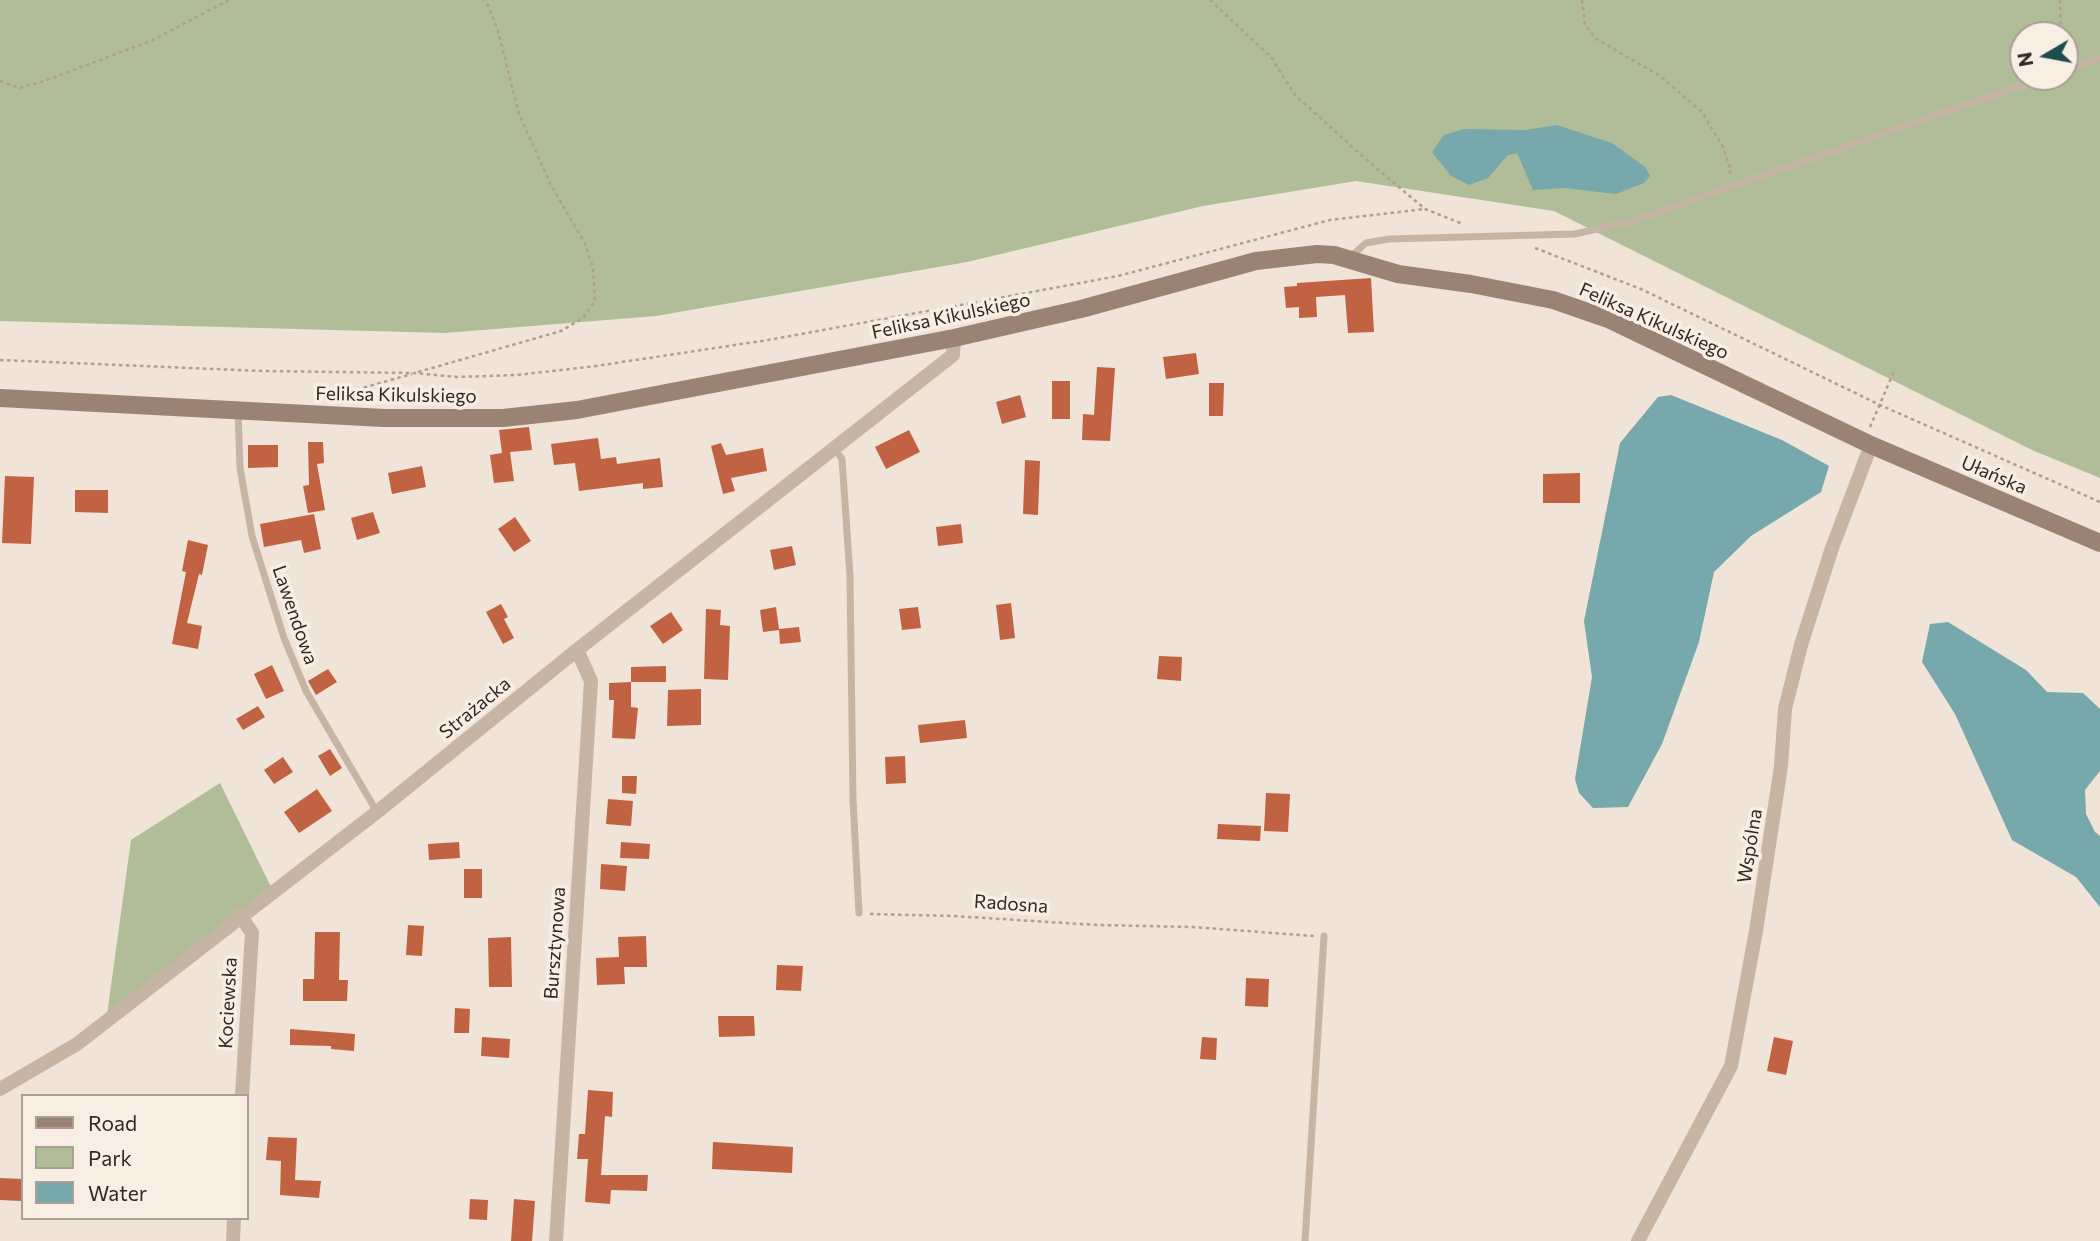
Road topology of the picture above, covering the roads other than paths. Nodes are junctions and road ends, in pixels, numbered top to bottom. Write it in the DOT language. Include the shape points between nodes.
graph roads {
  1 [pos="2100,58"];
  2 [pos="2079,65"];
  3 [pos="2009,90"];
  4 [pos="1349,259"];
  5 [pos="954,338"];
  6 [pos="0,398"];
  7 [pos="238,410"];
  8 [pos="1870,438"];
  9 [pos="834,448"];
  10 [pos="2100,543"];
  11 [pos="577,650"];
  12 [pos="377,812"];
  13 [pos="859,914"];
  14 [pos="240,915"];
  15 [pos="1324,936"];
  16 [pos="0,1089"];
  17 [pos="242,1094"];
  18 [pos="234,1220"];
  19 [pos="233,1241"];
  20 [pos="556,1241"];
  21 [pos="1305,1241"];
  22 [pos="1637,1241"];
  1 -- 2 [label="lane"];
  3 -- 4 [label="lane" via="1632,221 1575,234 1389,239 1366,243"];
  4 -- 5 [label="main road, Feliksa Kikulskiego" via="1301,254 1256,261"];
  4 -- 8 [label="main road, Feliksa Kikulskiego" via="1398,274 1553,300"];
  5 -- 7 [label="main road, Feliksa Kikulskiego" via="577,410 503,418 384,418"];
  5 -- 9 [label="street, Strażacka" via="953,355"];
  6 -- 7 [label="main road, Feliksa Kikulskiego"];
  7 -- 12 [label="lane, Lawendowa" via="240,468 252,536 284,638 318,712"];
  8 -- 10 [label="main road, Ułańska"];
  8 -- 22 [label="street, Wspólna" via="1801,645 1785,709 1782,766 1731,1066"];
  9 -- 11 [label="street, Strażacka"];
  9 -- 13 [label="lane" via="842,459 850,576"];
  11 -- 12 [label="street, Strażacka"];
  11 -- 20 [label="street, Bursztynowa" via="591,681"];
  12 -- 14 [label="street, Strażacka"];
  14 -- 16 [label="street, Strażacka" via="77,1044"];
  14 -- 17 [label="street, Kociewska" via="252,933"];
  15 -- 21 [label="lane"];
  18 -- 19 [label="street"];
}
